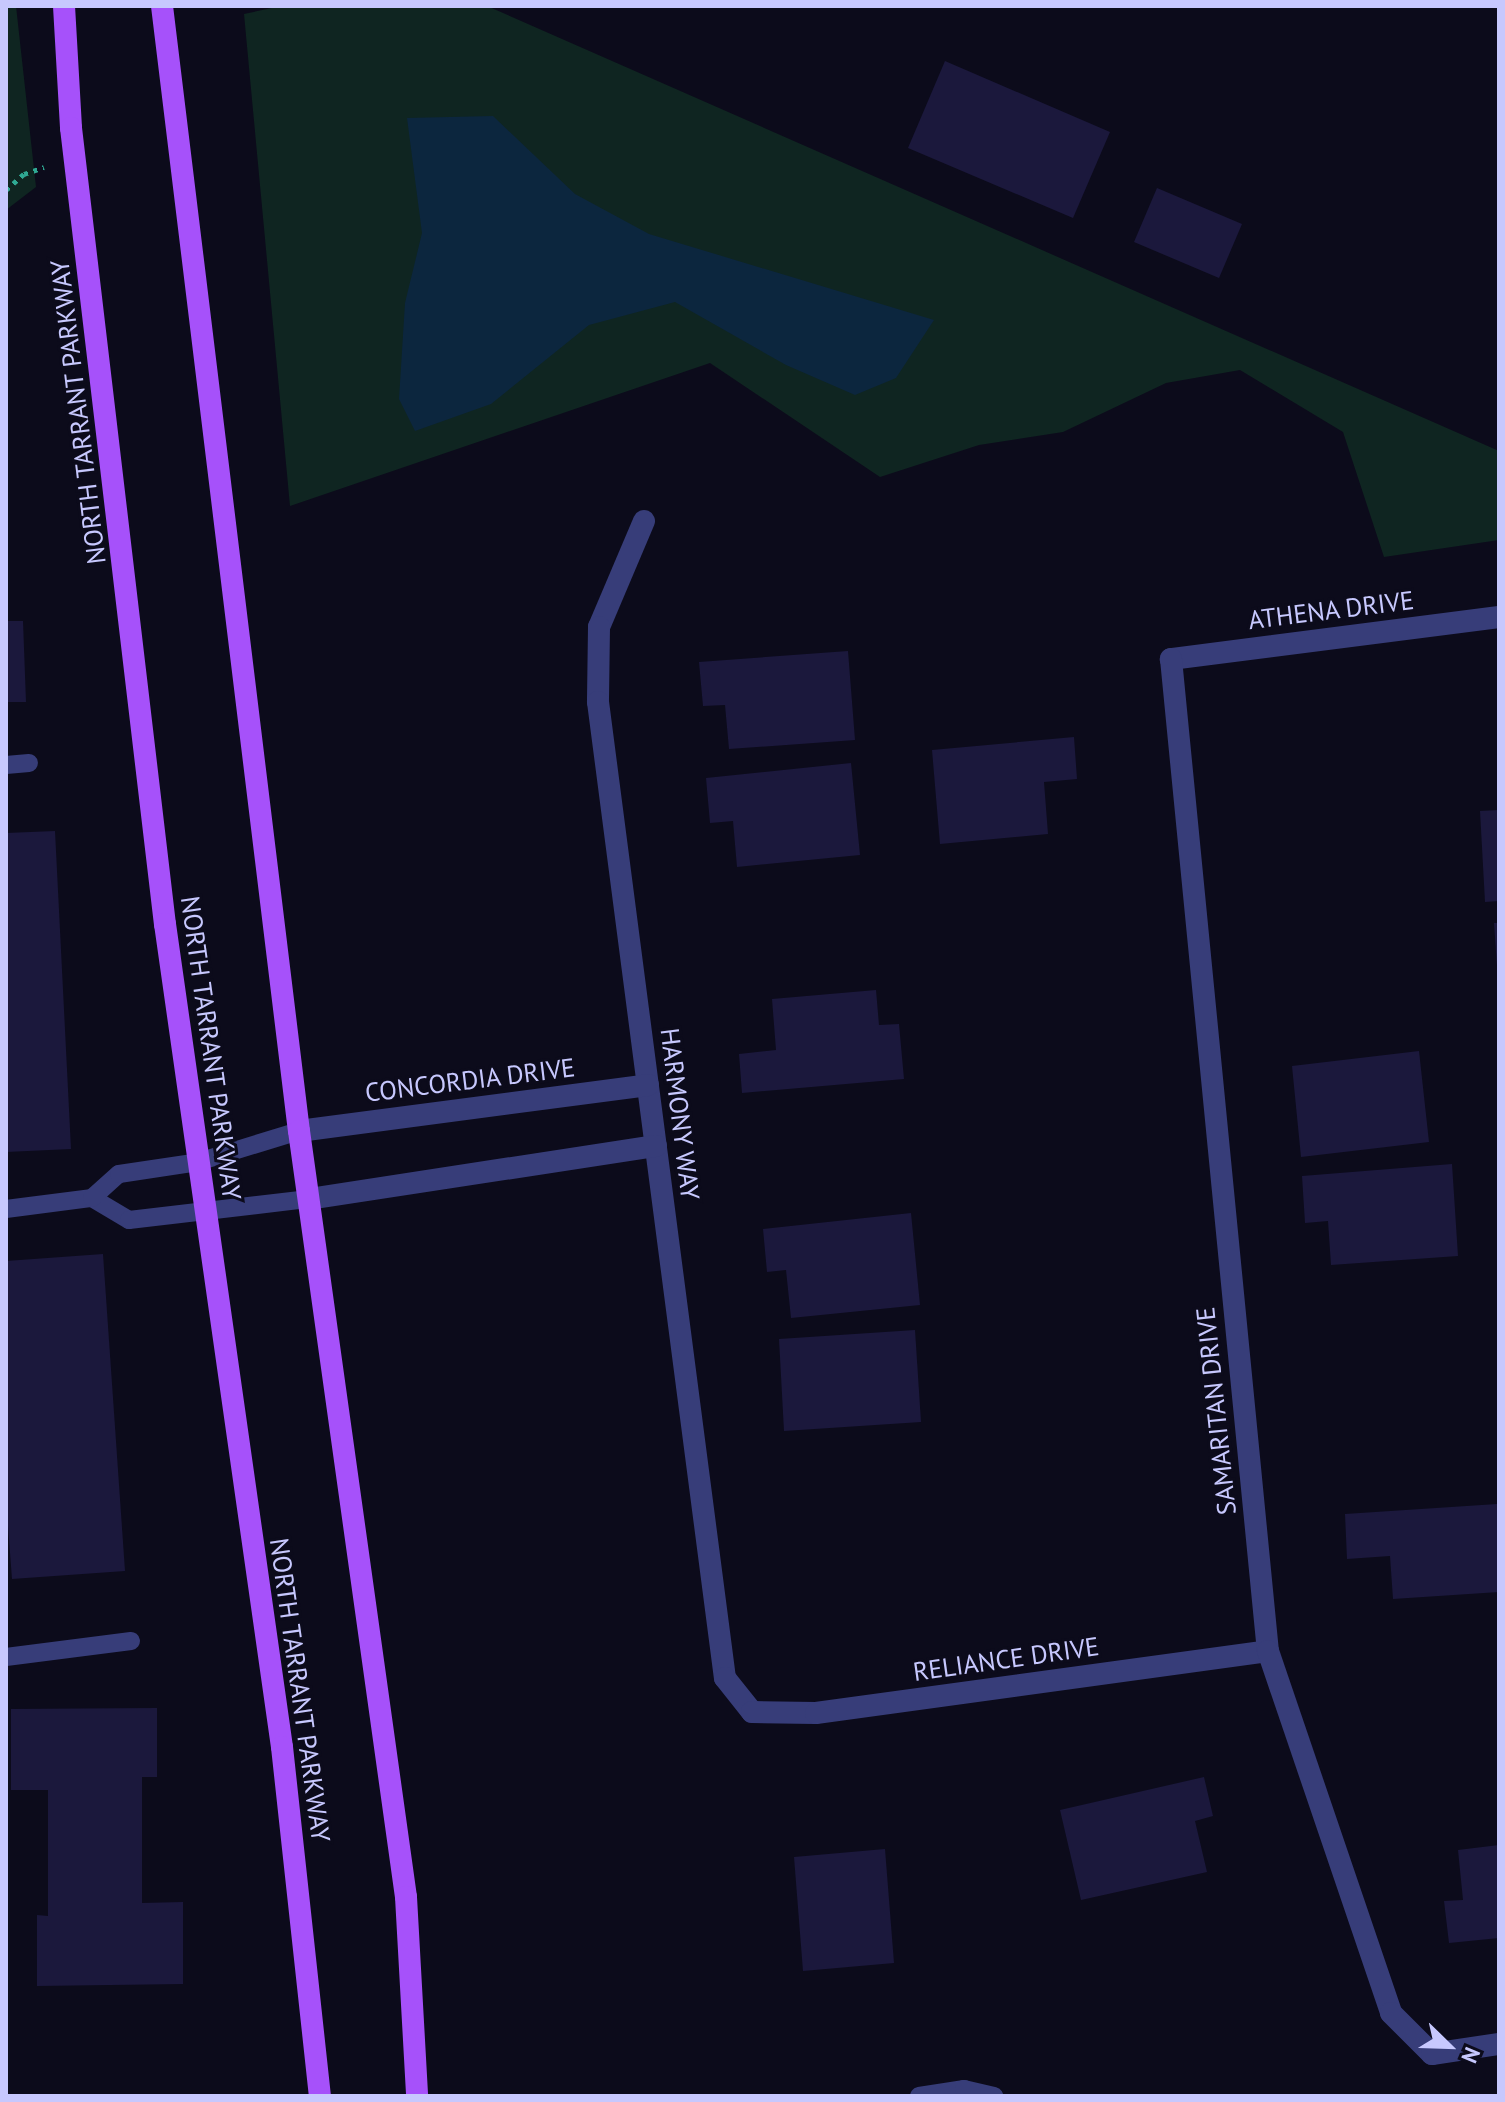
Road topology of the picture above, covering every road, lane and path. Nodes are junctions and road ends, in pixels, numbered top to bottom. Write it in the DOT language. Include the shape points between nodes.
graph roads {
  1 [pos="64,6"];
  2 [pos="162,6"];
  3 [pos="75,155"];
  4 [pos="6,190"];
  5 [pos="644,521"];
  6 [pos="1499,617"];
  7 [pos="1171,659"];
  8 [pos="29,763"];
  9 [pos="6,765"];
  10 [pos="648,1085"];
  11 [pos="299,1131"];
  12 [pos="656,1146"];
  13 [pos="198,1162"];
  14 [pos="92,1198"];
  15 [pos="309,1199"];
  16 [pos="6,1209"];
  17 [pos="205,1212"];
  18 [pos="131,1641"];
  19 [pos="1268,1651"];
  20 [pos="6,1657"];
  21 [pos="752,1712"];
  22 [pos="1499,2044"];
  23 [pos="320,2096"];
  24 [pos="417,2096"];
  25 [pos="919,2096"];
  26 [pos="994,2096"];
  1 -- 3 [label="main road, NORTH TARRANT PARKWAY"];
  2 -- 11 [label="main road"];
  3 -- 4 [label="path" via="24,174"];
  3 -- 13 [label="main road, NORTH TARRANT PARKWAY"];
  5 -- 10 [label="street, HARMONY WAY" via="599,627 598,702"];
  6 -- 7 [label="street, ATHENA DRIVE"];
  7 -- 19 [label="street, SAMARITAN DRIVE"];
  8 -- 9 [label="lane"];
  10 -- 11 [label="street, CONCORDIA DRIVE"];
  10 -- 12 [label="street, HARMONY WAY"];
  11 -- 13 [label="lane"];
  11 -- 15 [label="main road"];
  12 -- 15 [label="street"];
  12 -- 21 [label="street, HARMONY WAY" via="725,1678"];
  13 -- 14 [label="lane" via="119,1174"];
  13 -- 17 [label="main road, NORTH TARRANT PARKWAY"];
  14 -- 16 [label="lane"];
  14 -- 17 [label="lane" via="129,1220"];
  15 -- 17 [label="lane"];
  15 -- 24 [label="main road" via="406,1897"];
  17 -- 23 [label="main road, NORTH TARRANT PARKWAY" via="282,1747"];
  18 -- 20 [label="lane"];
  19 -- 21 [label="street, RELIANCE DRIVE" via="816,1713"];
  19 -- 22 [label="street, SAMARITAN DRIVE" via="1391,2013 1432,2054"];
  25 -- 26 [label="lane" via="964,2089"];
}
